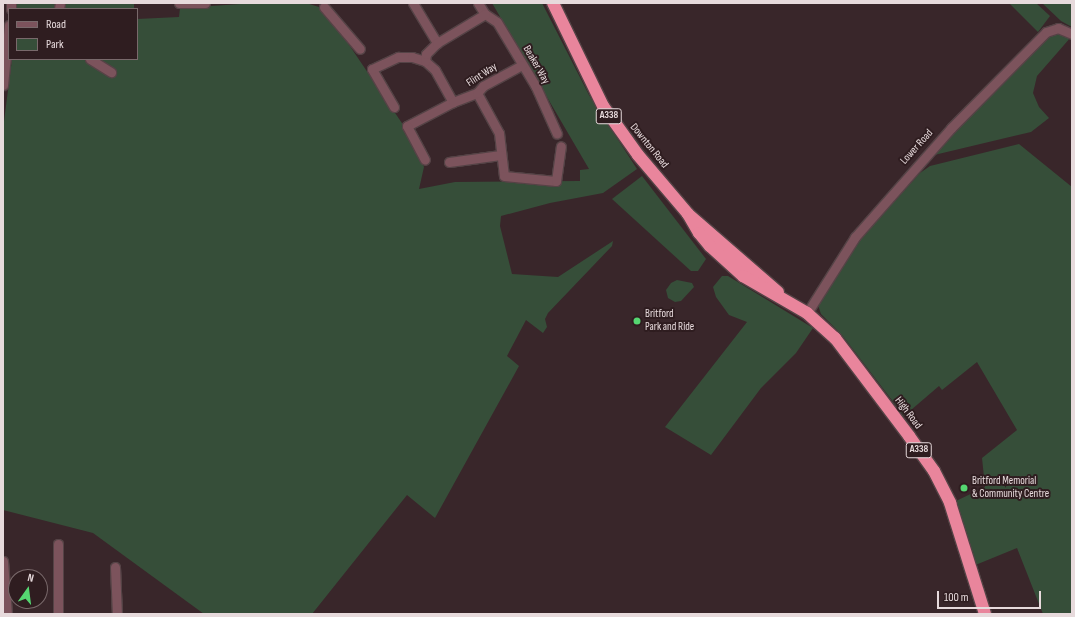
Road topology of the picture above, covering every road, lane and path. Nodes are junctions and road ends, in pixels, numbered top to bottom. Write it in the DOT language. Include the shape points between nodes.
graph roads {
  1 [pos="179,3"];
  2 [pos="205,3"];
  3 [pos="413,3"];
  4 [pos="478,3"];
  5 [pos="553,3"];
  6 [pos="324,4"];
  7 [pos="485,14"];
  8 [pos="1072,34"];
  9 [pos="8,35"];
  10 [pos="437,43"];
  11 [pos="360,49"];
  12 [pos="92,60"];
  13 [pos="424,61"];
  14 [pos="522,64"];
  15 [pos="109,70"];
  16 [pos="3,85"];
  17 [pos="477,93"];
  18 [pos="453,102"];
  19 [pos="394,107"];
  20 [pos="401,118"];
  21 [pos="407,126"];
  22 [pos="557,134"];
  23 [pos="561,146"];
  24 [pos="501,155"];
  25 [pos="425,160"];
  26 [pos="449,162"];
  27 [pos="807,314"];
  28 [pos="58,544"];
  29 [pos="3,561"];
  30 [pos="116,567"];
  31 [pos="7,614"];
  32 [pos="58,614"];
  33 [pos="117,614"];
  34 [pos="985,614"];
  1 -- 2 [label="street"];
  3 -- 10 [label="street"];
  4 -- 7 [label="street, Beaker Way"];
  5 -- 27 [label="highway, Downton Road / A338" via="588,78 611,119 638,155 688,214 793,305"];
  6 -- 11 [label="street"];
  7 -- 10 [label="street"];
  7 -- 14 [label="street, Beaker Way" via="497,22"];
  8 -- 27 [label="street, Lower Road" via="1058,28 1046,32 951,128 855,237"];
  9 -- 16 [label="street"];
  10 -- 13 [label="street" via="426,54"];
  12 -- 15 [label="street"];
  13 -- 18 [label="street" via="435,70"];
  13 -- 19 [label="street" via="412,57 398,57 373,67"];
  14 -- 17 [label="street, Flint Way" via="483,86"];
  14 -- 22 [label="street, Beaker Way" via="536,87"];
  17 -- 18 [label="street, Flint Way"];
  17 -- 24 [label="street" via="499,133"];
  18 -- 21 [label="street, Flint Way"];
  20 -- 21 [label="street"];
  21 -- 25 [label="street"];
  23 -- 24 [label="street" via="556,181 504,176"];
  24 -- 26 [label="street"];
  27 -- 34 [label="highway, High Road / A338" via="843,348 934,471 956,521"];
  28 -- 32 [label="street"];
  29 -- 31 [label="street"];
  30 -- 33 [label="street"];
}
